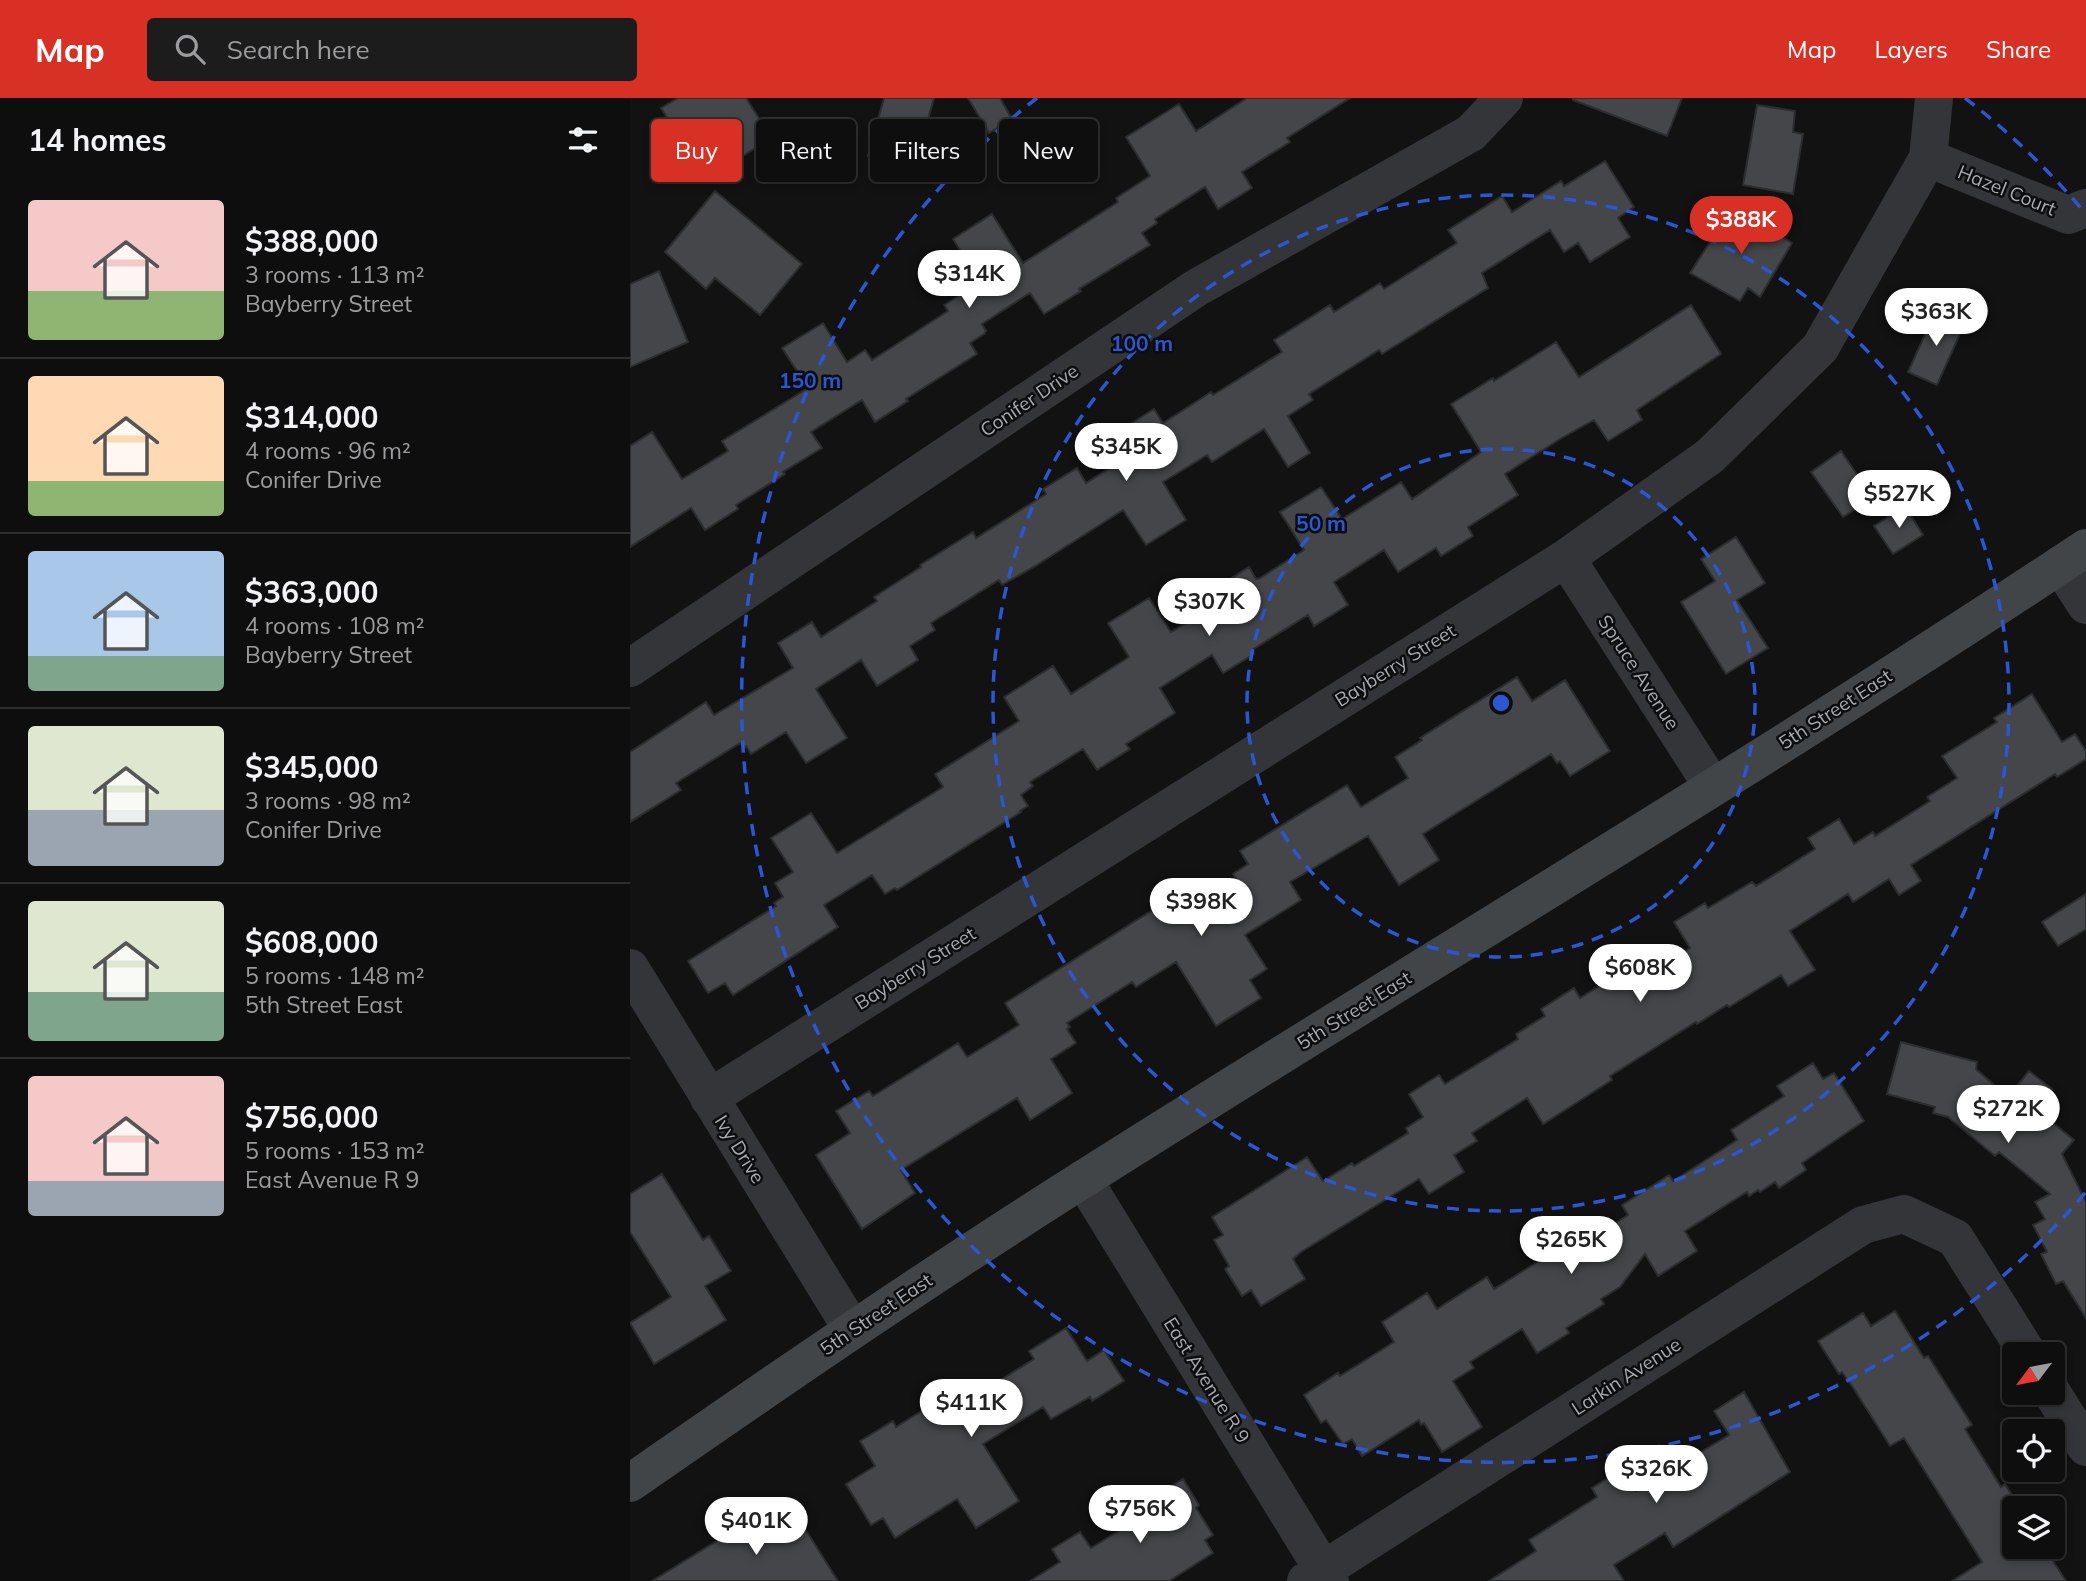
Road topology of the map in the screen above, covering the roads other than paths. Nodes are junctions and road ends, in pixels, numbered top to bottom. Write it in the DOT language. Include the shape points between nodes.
graph roads {
  1 [pos="1504,98"];
  2 [pos="1934,98"];
  3 [pos="1928,158"];
  4 [pos="2086,208"];
  5 [pos="2073,556"];
  6 [pos="1566,558"];
  7 [pos="2086,605"];
  8 [pos="630,668"];
  9 [pos="1713,786"];
  10 [pos="630,968"];
  11 [pos="709,1098"];
  12 [pos="1083,1179"];
  13 [pos="852,1329"];
  14 [pos="2020,1342"];
  15 [pos="2060,1405"];
  16 [pos="2086,1447"];
  17 [pos="630,1483"];
  18 [pos="1320,1577"];
  1 -- 8 [label="street, Conifer Drive" via="1471,134 1196,288"];
  2 -- 3 [label="street, Bayberry Street"];
  3 -- 4 [label="street, Hazel Court" via="2068,215"];
  3 -- 6 [label="street, Bayberry Street" via="1820,348 1710,456"];
  5 -- 7 [label="street"];
  5 -- 9 [label="street, 5th Street East"];
  6 -- 9 [label="street, Spruce Avenue"];
  6 -- 11 [label="street, Bayberry Street"];
  9 -- 12 [label="street, 5th Street East"];
  10 -- 11 [label="street, Ivy Drive"];
  11 -- 13 [label="street, Ivy Drive"];
  12 -- 13 [label="street, 5th Street East"];
  12 -- 18 [label="street, East Avenue R 9"];
  13 -- 17 [label="street, 5th Street East"];
  14 -- 18 [label="street, Larkin Avenue" via="1955,1238 1904,1214 1863,1225"];
  15 -- 16 [label="street"];
}
